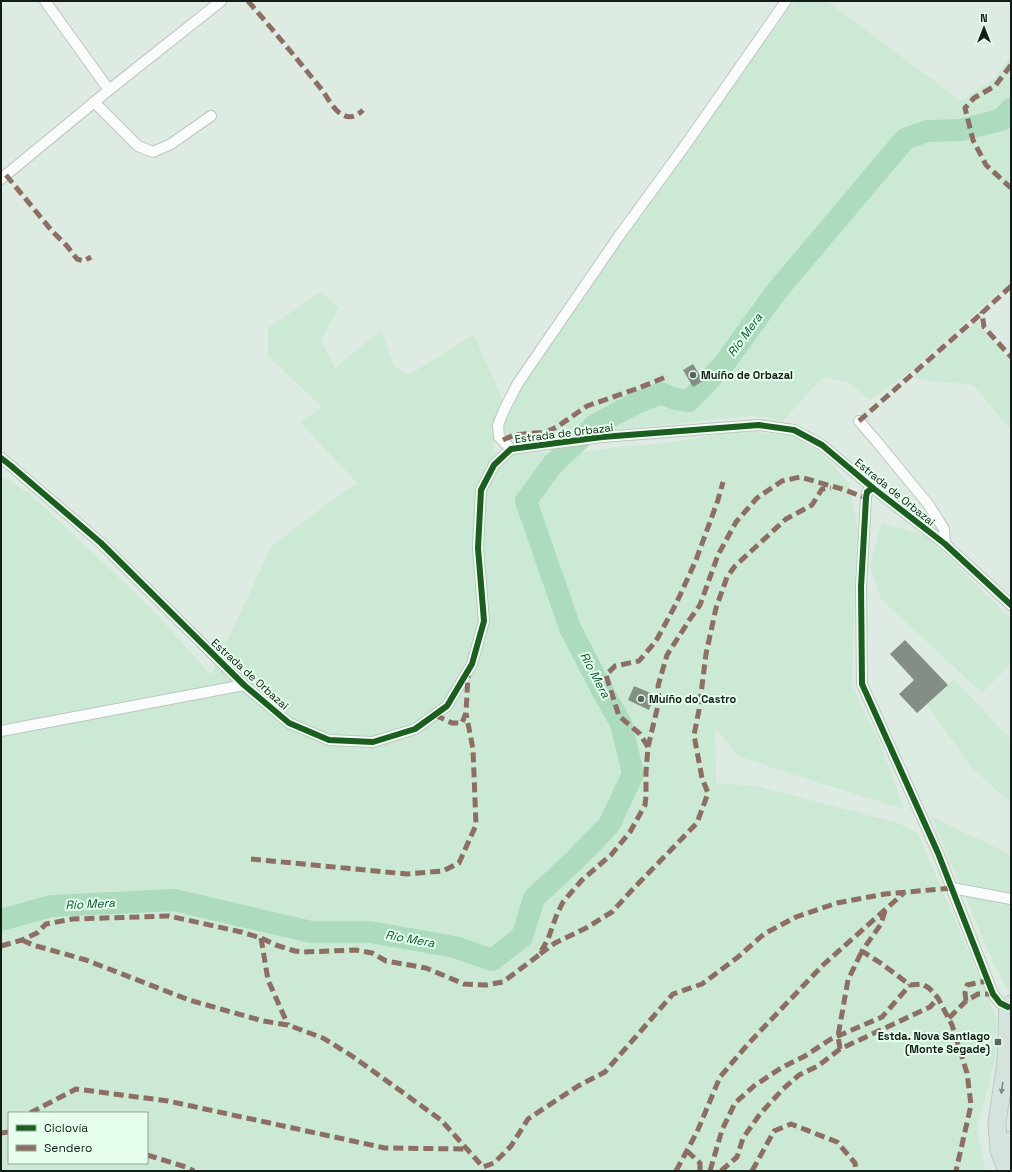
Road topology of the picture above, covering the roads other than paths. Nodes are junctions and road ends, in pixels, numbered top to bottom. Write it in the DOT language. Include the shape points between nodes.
graph roads {
  1 [pos="45,1"];
  2 [pos="221,1"];
  3 [pos="786,1"];
  4 [pos="109,90"];
  5 [pos="94,102"];
  6 [pos="211,116"];
  7 [pos="1,179"];
  8 [pos="859,421"];
  9 [pos="511,449"];
  10 [pos="1,458"];
  11 [pos="873,488"];
  12 [pos="945,544"];
  13 [pos="1011,604"];
  14 [pos="244,685"];
  15 [pos="1,730"];
  16 [pos="952,888"];
  17 [pos="1011,899"];
  18 [pos="1010,1006"];
  19 [pos="1011,1140"];
  20 [pos="1007,1171"];
  1 -- 4 [label="street"];
  2 -- 4 [label="street"];
  3 -- 9 [label="street" via="518,383 498,425 499,437"];
  4 -- 5 [label="street"];
  5 -- 6 [label="street" via="138,146 153,152 171,144"];
  5 -- 7 [label="street"];
  8 -- 12 [label="street" via="928,504 944,529"];
  9 -- 11 [label="street, Estrada de Orbazai" via="602,437 759,425 794,430 822,445"];
  9 -- 14 [label="street, Estrada de Orbazai" via="494,465 481,490 478,548 484,621 472,664 447,706 415,729 373,742 329,740 289,723"];
  10 -- 14 [label="street, Estrada de Orbazai" via="101,543"];
  11 -- 12 [label="street, Estrada de Orbazai"];
  11 -- 16 [label="street" via="867,492 866,498 861,587 862,684"];
  12 -- 13 [label="street, Estrada de Orbazai"];
  14 -- 15 [label="street"];
  16 -- 17 [label="street"];
  16 -- 18 [label="street" via="993,994 1000,1003"];
  18 -- 20 [label="highway, one-way" via="1006,1061 997,1123 999,1150"];
  19 -- 20 [label="highway"];
}
